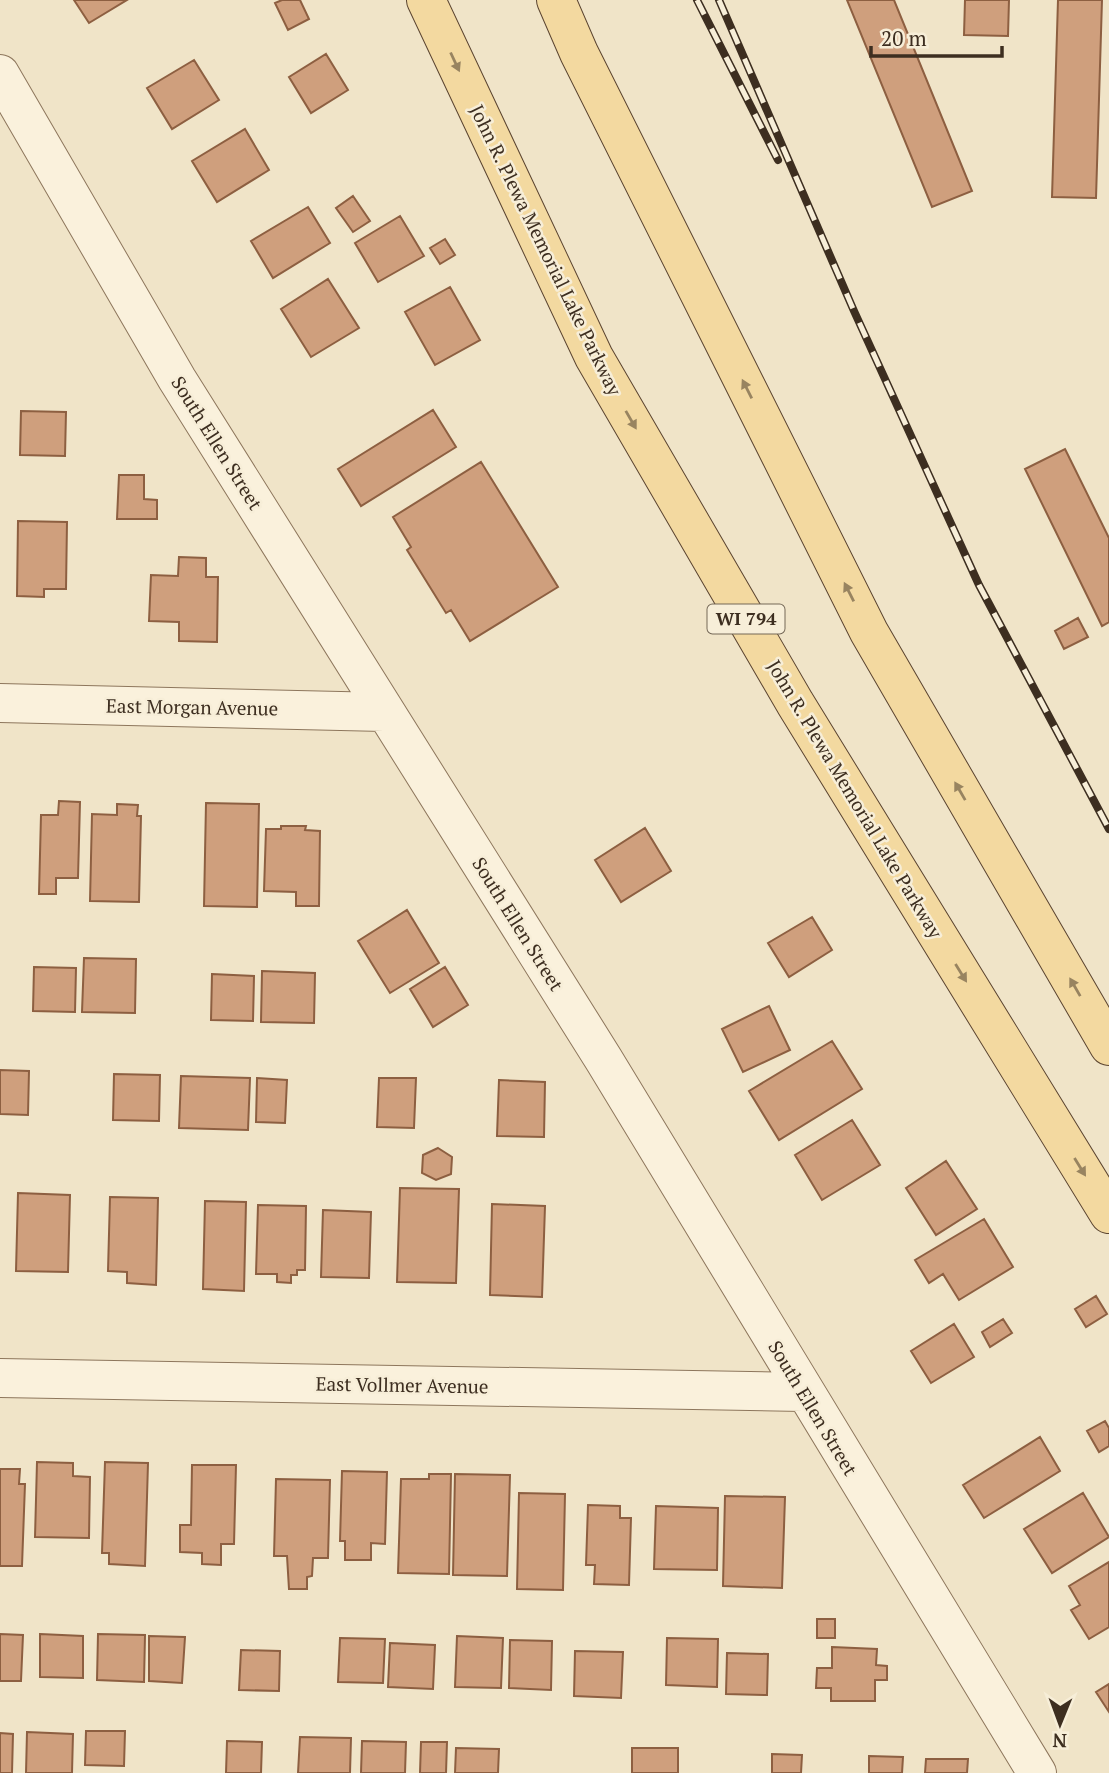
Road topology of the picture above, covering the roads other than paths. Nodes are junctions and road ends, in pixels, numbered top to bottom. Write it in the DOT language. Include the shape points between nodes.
graph roads {
  1 [pos="426,0"];
  2 [pos="556,0"];
  3 [pos="0,74"];
  4 [pos="0,703"];
  5 [pos="384,712"];
  6 [pos="1109,1046"];
  7 [pos="1109,1214"];
  8 [pos="0,1378"];
  9 [pos="803,1392"];
  10 [pos="1037,1773"];
  1 -- 7 [label="main road, John R. Plewa Memorial Lake Parkway / WI 794, one-way" via="594,356 795,704"];
  6 -- 2 [label="main road, one-way" via="869,632"];
  3 -- 5 [label="street, South Ellen Street" via="177,379"];
  4 -- 5 [label="street, East Morgan Avenue"];
  5 -- 9 [label="street, South Ellen Street" via="604,1060"];
  8 -- 9 [label="street, East Vollmer Avenue"];
  9 -- 10 [label="street, South Ellen Street"];
}
